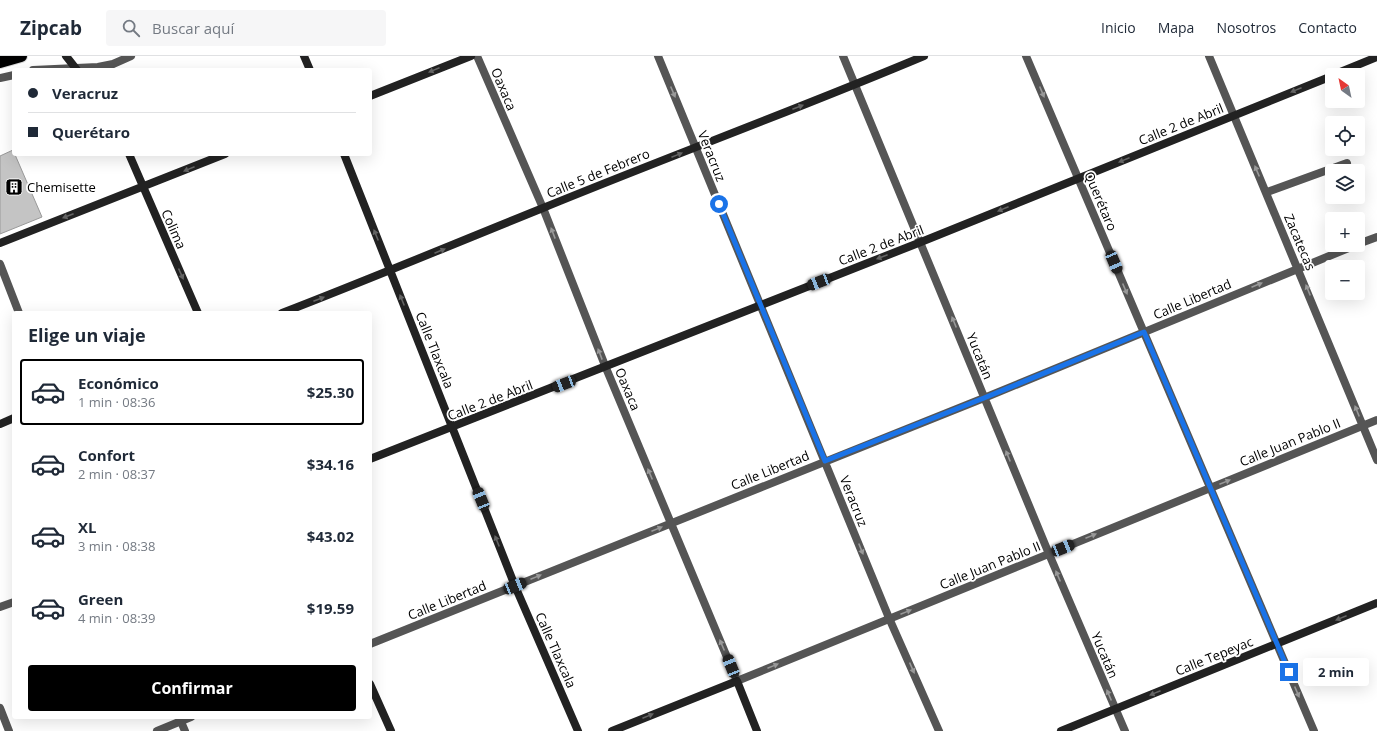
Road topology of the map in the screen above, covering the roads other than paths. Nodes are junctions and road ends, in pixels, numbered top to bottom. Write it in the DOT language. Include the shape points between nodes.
graph roads {
  1 [pos="21,56"];
  2 [pos="66,56"];
  3 [pos="131,56"];
  4 [pos="304,56"];
  5 [pos="471,56"];
  6 [pos="477,56"];
  7 [pos="658,56"];
  8 [pos="843,56"];
  9 [pos="924,56"];
  10 [pos="1026,56"];
  11 [pos="1209,56"];
  12 [pos="1377,57"];
  13 [pos="0,62"];
  14 [pos="76,68"];
  15 [pos="309,68"];
  16 [pos="1350,68"];
  17 [pos="12,75"];
  18 [pos="0,78"];
  19 [pos="1325,78"];
  20 [pos="856,84"];
  21 [pos="372,95"];
  22 [pos="1234,116"];
  23 [pos="696,147"];
  24 [pos="130,156"];
  25 [pos="220,156"];
  26 [pos="345,156"];
  27 [pos="1346,163"];
  28 [pos="1078,178"];
  29 [pos="143,187"];
  30 [pos="1266,192"];
  31 [pos="543,208"];
  32 [pos="1377,237"];
  33 [pos="0,242"];
  34 [pos="921,242"];
  35 [pos="1365,242"];
  36 [pos="1339,252"];
  37 [pos="0,264"];
  38 [pos="1298,268"];
  39 [pos="391,271"];
  40 [pos="760,305"];
  41 [pos="18,311"];
  42 [pos="197,311"];
  43 [pos="287,311"];
  44 [pos="1144,332"];
  45 [pos="606,368"];
  46 [pos="984,398"];
  47 [pos="12,419"];
  48 [pos="1377,420"];
  49 [pos="0,424"];
  50 [pos="1363,426"];
  51 [pos="452,427"];
  52 [pos="372,459"];
  53 [pos="1377,460"];
  54 [pos="825,461"];
  55 [pos="1210,488"];
  56 [pos="671,523"];
  57 [pos="1049,554"];
  58 [pos="515,586"];
  59 [pos="12,603"];
  60 [pos="1377,603"];
  61 [pos="0,607"];
  62 [pos="889,618"];
  63 [pos="372,643"];
  64 [pos="1277,643"];
  65 [pos="737,681"];
  66 [pos="372,689"];
  67 [pos="0,708"];
  68 [pos="1115,709"];
  69 [pos="180,719"];
  70 [pos="9,731"];
  71 [pos="157,731"];
  72 [pos="185,731"];
  73 [pos="390,731"];
  74 [pos="578,731"];
  75 [pos="612,731"];
  76 [pos="757,731"];
  77 [pos="939,731"];
  78 [pos="1061,731"];
  79 [pos="1124,731"];
  80 [pos="1314,731"];
  1 -- 13 [label="highway"];
  2 -- 14 [label="street"];
  3 -- 14 [label="street" via="113,64"];
  4 -- 15 [label="street"];
  5 -- 21 [label="street, one-way"];
  6 -- 31 [label="street, Oaxaca"];
  7 -- 23 [label="street, Veracruz, one-way"];
  8 -- 20 [label="street, Yucatán"];
  9 -- 20 [label="street, Calle 5 de Febrero"];
  10 -- 28 [label="street, Querétaro, one-way"];
  11 -- 22 [label="street, Zacatecas"];
  12 -- 16 [label="street, Calle 2 de Abril"];
  17 -- 18 [label="street"];
  19 -- 22 [label="street, Calle 2 de Abril, one-way"];
  23 -- 20 [label="street, Calle 5 de Febrero, one-way"];
  20 -- 34 [label="street, Yucatán"];
  22 -- 28 [label="street, Calle 2 de Abril, one-way"];
  30 -- 22 [label="street, Zacatecas, one-way"];
  31 -- 23 [label="street, Calle 5 de Febrero, one-way"];
  23 -- 40 [label="street, Veracruz"];
  24 -- 29 [label="street, Colima"];
  25 -- 29 [label="street, one-way"];
  39 -- 26 [label="street, Calle Tlaxcala, one-way"];
  27 -- 30 [label="street"];
  28 -- 34 [label="street, Calle 2 de Abril, one-way"];
  28 -- 44 [label="street, Querétaro, one-way"];
  29 -- 33 [label="street, one-way"];
  29 -- 42 [label="street, Colima, one-way"];
  30 -- 38 [label="street, Zacatecas"];
  39 -- 31 [label="street, Calle 5 de Febrero, one-way"];
  45 -- 31 [label="street, Oaxaca, one-way"];
  32 -- 35 [label="street, Calle Libertad"];
  34 -- 40 [label="street, Calle 2 de Abril, one-way"];
  46 -- 34 [label="street, Yucatán, one-way"];
  36 -- 38 [label="street, Calle Libertad"];
  37 -- 41 [label="street"];
  44 -- 38 [label="street, Calle Libertad, one-way"];
  50 -- 38 [label="street, Zacatecas, one-way"];
  43 -- 39 [label="street, Calle 5 de Febrero, one-way"];
  51 -- 39 [label="street, Calle Tlaxcala, one-way"];
  40 -- 45 [label="street, Calle 2 de Abril"];
  40 -- 54 [label="street, Veracruz"];
  44 -- 46 [label="street, Calle Libertad"];
  44 -- 55 [label="street, Querétaro"];
  45 -- 51 [label="street, Calle 2 de Abril"];
  56 -- 45 [label="street, Oaxaca, one-way"];
  46 -- 54 [label="street, Calle Libertad"];
  57 -- 46 [label="street, Yucatán, one-way"];
  47 -- 49 [label="street"];
  48 -- 50 [label="street, Calle Juan Pablo II"];
  50 -- 53 [label="street, Zacatecas"];
  55 -- 50 [label="street, Calle Juan Pablo II, one-way"];
  51 -- 52 [label="street, Calle 2 de Abril"];
  58 -- 51 [label="street, Calle Tlaxcala, one-way"];
  54 -- 56 [label="street, Calle Libertad"];
  54 -- 62 [label="street, Veracruz, one-way"];
  57 -- 55 [label="street, Calle Juan Pablo II, one-way"];
  55 -- 64 [label="street, Querétaro"];
  58 -- 56 [label="street, Calle Libertad, one-way"];
  65 -- 56 [label="street, Oaxaca, one-way"];
  62 -- 57 [label="street, Calle Juan Pablo II, one-way"];
  68 -- 57 [label="street, Yucatán, one-way"];
  58 -- 63 [label="street, Calle Libertad"];
  58 -- 74 [label="street, Calle Tlaxcala"];
  59 -- 61 [label="street"];
  60 -- 64 [label="street, Calle Tepeyac, one-way"];
  65 -- 62 [label="street, Calle Juan Pablo II, one-way"];
  62 -- 77 [label="street, Veracruz, one-way"];
  64 -- 68 [label="street, Calle Tepeyac, one-way"];
  64 -- 80 [label="street, Querétaro, one-way"];
  75 -- 65 [label="street, Calle Juan Pablo II, one-way"];
  65 -- 76 [label="street, Oaxaca"];
  66 -- 73 [label="street"];
  67 -- 70 [label="street"];
  68 -- 78 [label="street, Calle Tepeyac"];
  68 -- 79 [label="street, Yucatán"];
  69 -- 71 [label="street"];
  69 -- 72 [label="street"];
}
